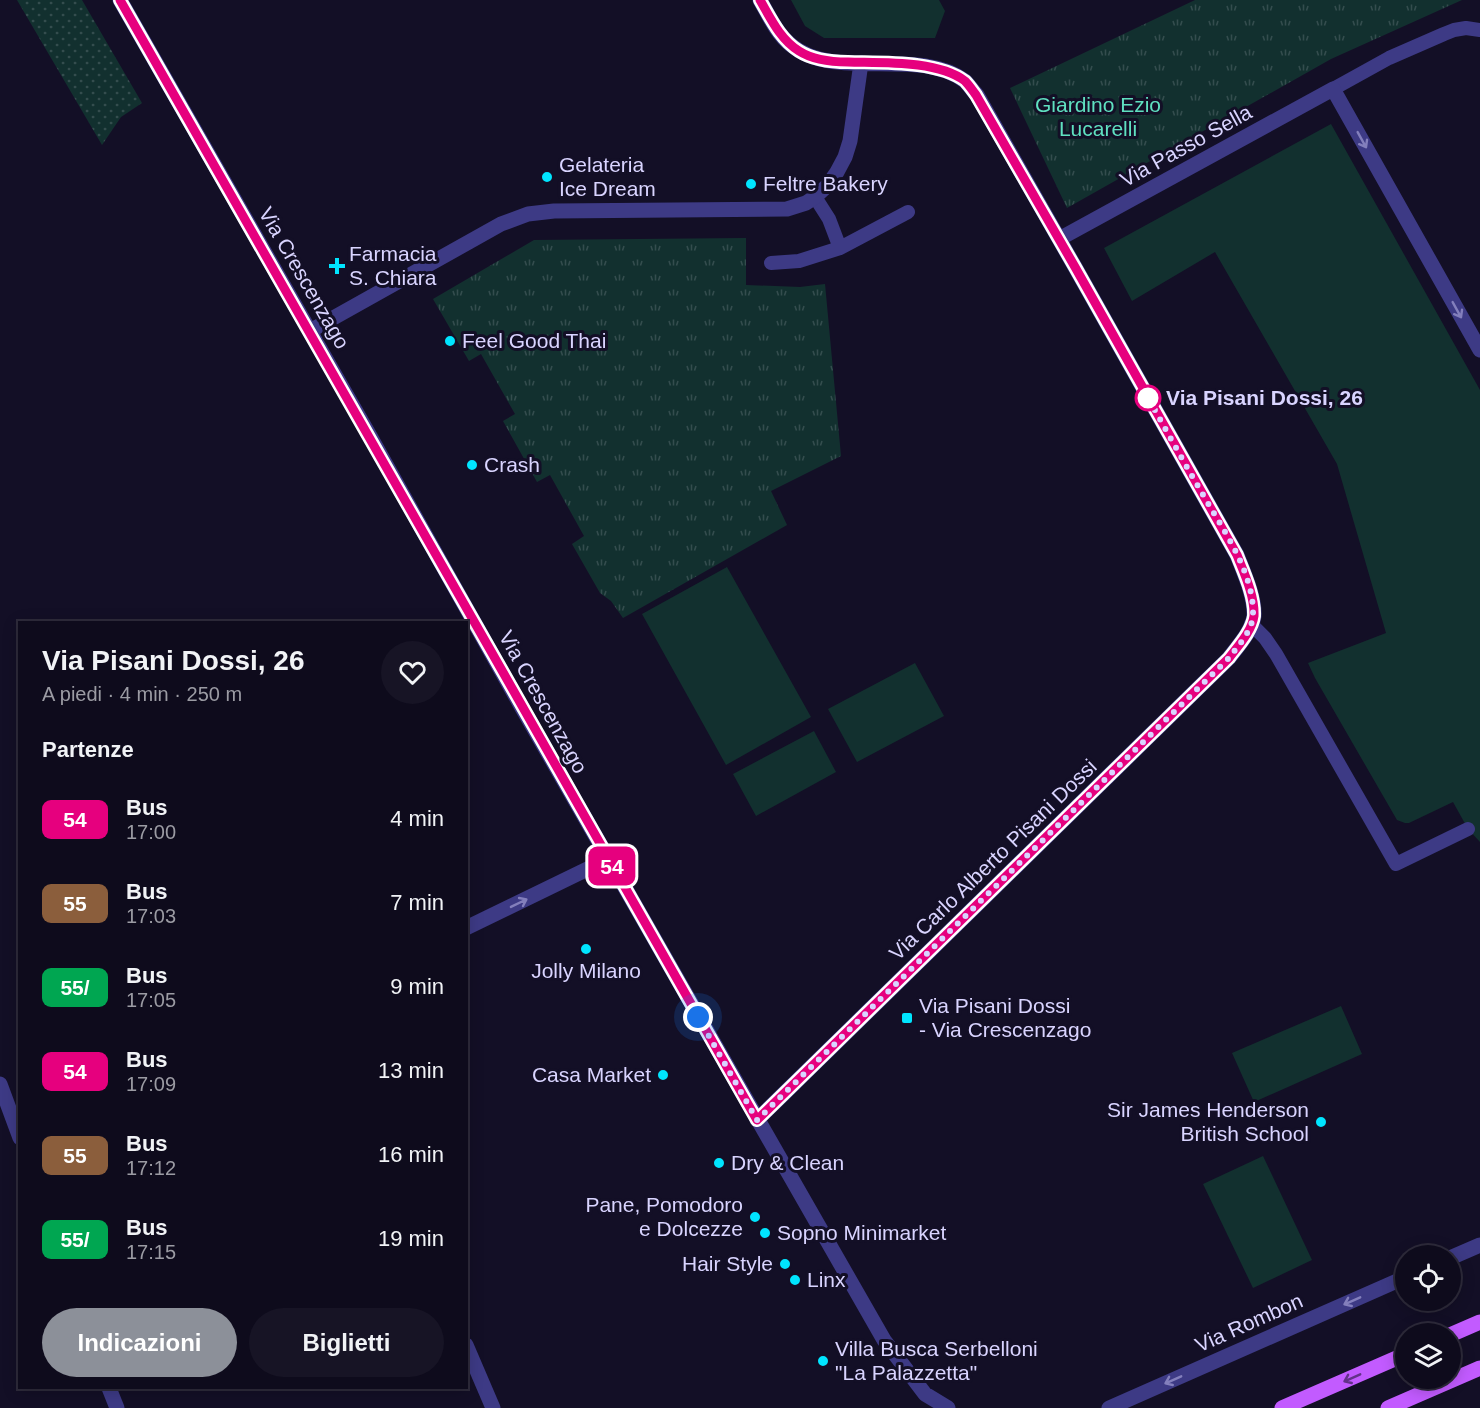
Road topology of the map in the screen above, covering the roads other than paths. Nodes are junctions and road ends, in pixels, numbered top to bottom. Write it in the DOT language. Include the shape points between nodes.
graph roads {
  1 [pos="120,0"];
  2 [pos="760,0"];
  3 [pos="1480,30"];
  4 [pos="861,63"];
  5 [pos="1333,89"];
  6 [pos="815,197"];
  7 [pos="908,212"];
  8 [pos="1059,239"];
  9 [pos="840,248"];
  10 [pos="771,263"];
  11 [pos="310,331"];
  12 [pos="1480,350"];
  13 [pos="1251,624"];
  14 [pos="1468,829"];
  15 [pos="608,859"];
  16 [pos="468,927"];
  17 [pos="0,1084"];
  18 [pos="757,1120"];
  19 [pos="18,1133"];
  20 [pos="1480,1245"];
  21 [pos="1461,1253"];
  22 [pos="1395,1282"];
  23 [pos="1480,1322"];
  24 [pos="1461,1330"];
  25 [pos="468,1350"];
  26 [pos="1395,1359"];
  27 [pos="1480,1368"];
  28 [pos="109,1389"];
  29 [pos="927,1401"];
  30 [pos="117,1408"];
  31 [pos="493,1408"];
  32 [pos="948,1408"];
  33 [pos="1109,1408"];
  34 [pos="1282,1408"];
  35 [pos="1388,1408"];
  1 -- 11 [label="street, Via Crescenzago"];
  2 -- 4 [label="street" via="782,36 800,52 830,62"];
  3 -- 5 [label="lane, Via Passo Sella" via="1466,28 1444,34"];
  4 -- 6 [label="street" via="850,141 837,172"];
  4 -- 8 [label="street" via="940,69 966,82 985,108"];
  5 -- 8 [label="street, Via Passo Sella"];
  5 -- 12 [label="street, one-way"];
  6 -- 9 [label="lane"];
  6 -- 11 [label="street" via="787,209 528,214 501,224"];
  7 -- 9 [label="lane"];
  8 -- 13 [label="street" via="1237,555 1251,589"];
  9 -- 10 [label="lane" via="799,261"];
  11 -- 15 [label="street, Via Crescenzago"];
  13 -- 14 [label="lane" via="1276,654 1396,864"];
  13 -- 18 [label="street, Via Carlo Alberto Pisani Dossi" via="1229,658"];
  16 -- 15 [label="street, one-way"];
  15 -- 18 [label="street, Via Crescenzago"];
  17 -- 19 [label="street"];
  18 -- 29 [label="street, Via Crescenzago" via="884,1340"];
  20 -- 21 [label="street"];
  22 -- 33 [label="street, Via Rombon, one-way"];
  23 -- 24 [label="main road"];
  25 -- 31 [label="street"];
  26 -- 34 [label="main road, one-way"];
  27 -- 35 [label="main road"];
  28 -- 30 [label="street"];
  29 -- 32 [label="street, Via Crescenzago"];
}
